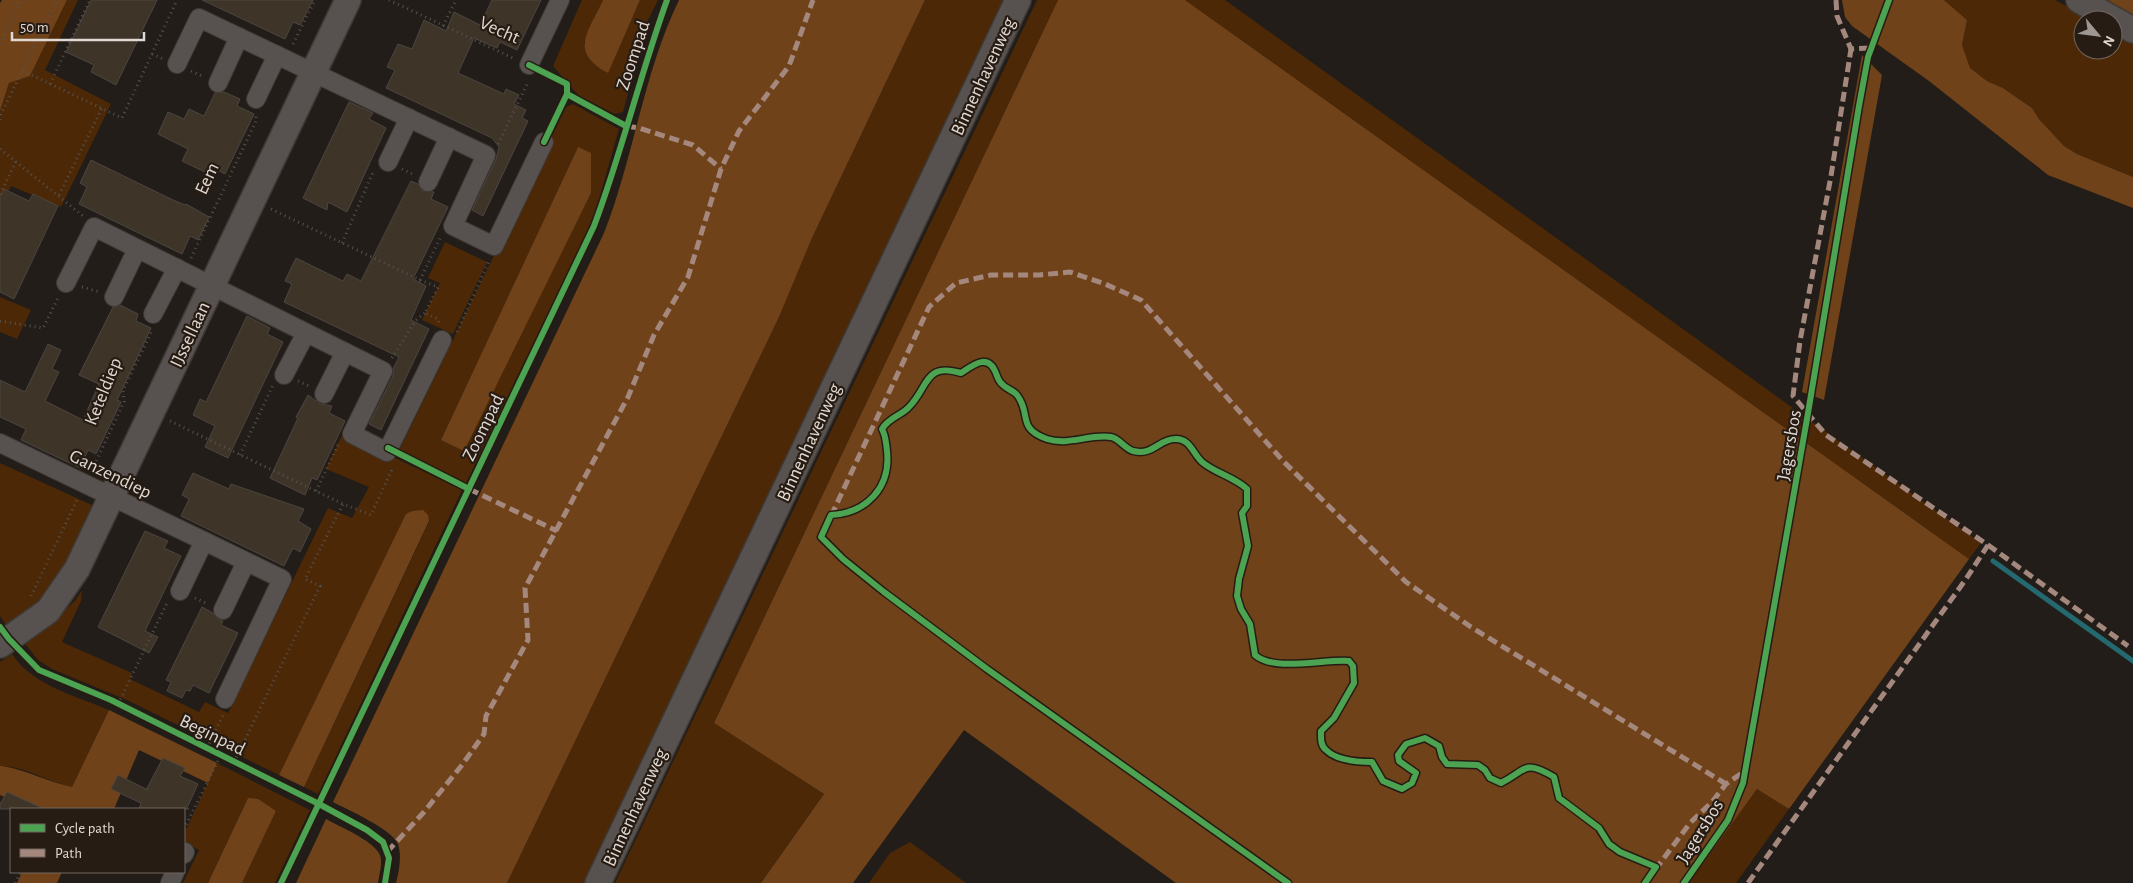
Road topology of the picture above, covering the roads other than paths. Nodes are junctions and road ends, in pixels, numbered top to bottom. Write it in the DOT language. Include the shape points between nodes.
graph roads {
  1 [pos="348,0"];
  2 [pos="560,0"];
  3 [pos="1018,0"];
  4 [pos="2079,0"];
  5 [pos="2133,30"];
  6 [pos="239,37"];
  7 [pos="281,57"];
  8 [pos="177,64"];
  9 [pos="532,66"];
  10 [pos="314,73"];
  11 [pos="218,83"];
  12 [pos="256,99"];
  13 [pos="409,118"];
  14 [pos="449,137"];
  15 [pos="544,142"];
  16 [pos="388,162"];
  17 [pos="428,182"];
  18 [pos="138,248"];
  19 [pos="181,270"];
  20 [pos="66,283"];
  21 [pos="212,286"];
  22 [pos="114,296"];
  23 [pos="154,314"];
  24 [pos="306,333"];
  25 [pos="442,340"];
  26 [pos="345,352"];
  27 [pos="284,375"];
  28 [pos="324,394"];
  29 [pos="0,443"];
  30 [pos="111,497"];
  31 [pos="204,541"];
  32 [pos="246,562"];
  33 [pos="180,591"];
  34 [pos="223,610"];
  35 [pos="0,645"];
  36 [pos="225,699"];
  37 [pos="598,883"];
  1 -- 10 [label="street, IJssellaan"];
  2 -- 9 [label="street, Vecht"];
  3 -- 37 [label="street, Binnenhavenweg"];
  4 -- 5 [label="street"];
  6 -- 7 [label="street"];
  6 -- 8 [label="street" via="199,18"];
  6 -- 11 [label="street"];
  7 -- 10 [label="street"];
  7 -- 12 [label="street"];
  10 -- 13 [label="street"];
  10 -- 21 [label="street, IJssellaan"];
  13 -- 14 [label="street"];
  13 -- 16 [label="street"];
  14 -- 15 [label="street" via="486,155 452,226 494,246"];
  14 -- 17 [label="street"];
  18 -- 19 [label="street"];
  18 -- 20 [label="street" via="94,227"];
  18 -- 22 [label="street"];
  19 -- 21 [label="street"];
  19 -- 23 [label="street"];
  21 -- 24 [label="street"];
  21 -- 30 [label="street, IJssellaan"];
  24 -- 26 [label="street"];
  24 -- 27 [label="street"];
  25 -- 26 [label="street" via="394,450 387,452 352,434 383,371"];
  26 -- 28 [label="street"];
  29 -- 30 [label="street, Ganzendiep"];
  30 -- 31 [label="street, Ganzendiep"];
  30 -- 35 [label="street, IJssellaan" via="77,568 48,611"];
  31 -- 32 [label="street, Ganzendiep"];
  31 -- 33 [label="street"];
  32 -- 34 [label="street"];
  32 -- 36 [label="street, Ganzendiep" via="282,579"];
}
